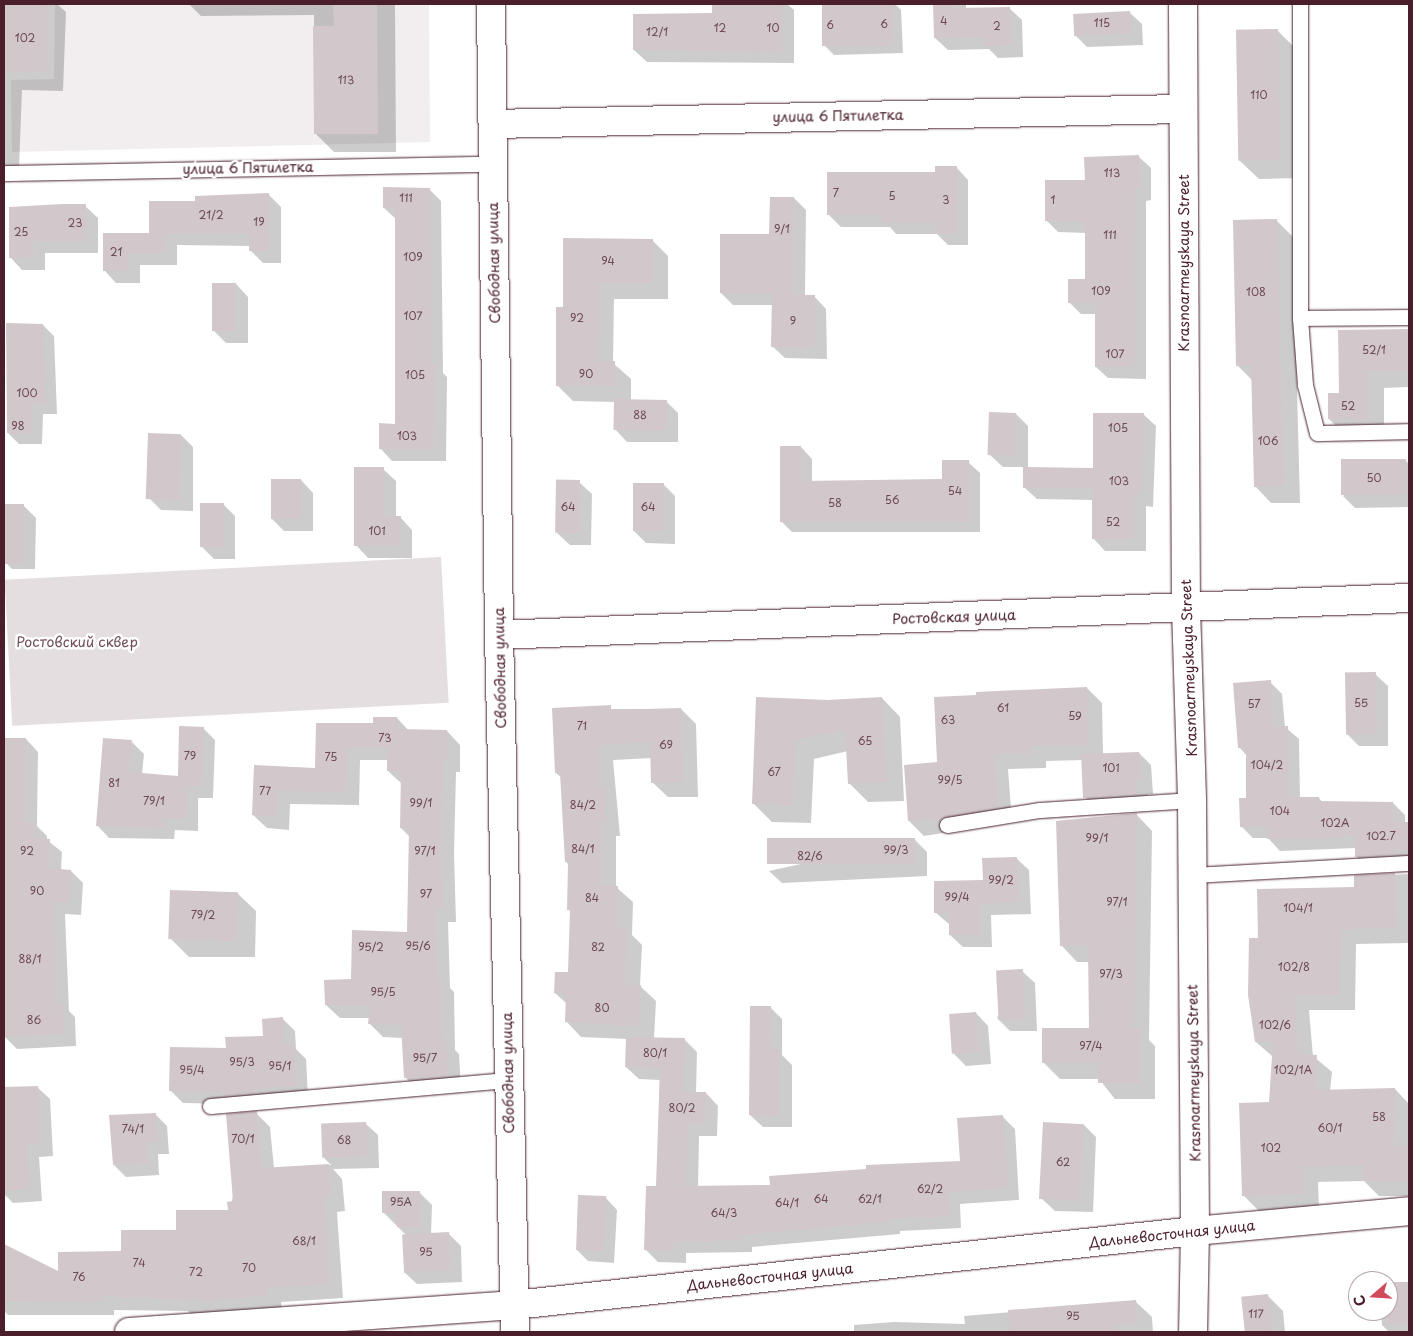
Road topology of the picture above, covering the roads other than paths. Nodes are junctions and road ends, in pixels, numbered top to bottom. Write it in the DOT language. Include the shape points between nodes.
graph roads {
  1 [pos="491,4"];
  2 [pos="1183,4"];
  3 [pos="1300,4"];
  4 [pos="1182,109"];
  5 [pos="493,124"];
  6 [pos="493,164"];
  7 [pos="4,173"];
  8 [pos="1409,317"];
  9 [pos="1300,318"];
  10 [pos="1409,431"];
  11 [pos="1409,598"];
  12 [pos="1186,608"];
  13 [pos="499,635"];
  14 [pos="1192,800"];
  15 [pos="947,825"];
  16 [pos="1409,863"];
  17 [pos="1192,875"];
  18 [pos="508,1080"];
  19 [pos="210,1106"];
  20 [pos="1409,1211"];
  21 [pos="1195,1231"];
  22 [pos="515,1305"];
  23 [pos="129,1332"];
  24 [pos="515,1332"];
  25 [pos="1193,1332"];
  1 -- 5 [label="street, Свободная улица"];
  2 -- 4 [label="street, Krasnoarmeyskaya Street"];
  3 -- 9 [label="lane"];
  4 -- 5 [label="street, улица 6 Пятилетка"];
  4 -- 12 [label="street, Krasnoarmeyskaya Street"];
  5 -- 6 [label="street, Свободная улица"];
  6 -- 7 [label="lane, улица 6 Пятилетка"];
  6 -- 13 [label="street, Свободная улица"];
  8 -- 9 [label="lane"];
  9 -- 10 [label="lane" via="1305,385 1317,433"];
  11 -- 12 [label="street, Ростовская улица"];
  12 -- 13 [label="street, Ростовская улица"];
  12 -- 14 [label="street, Krasnoarmeyskaya Street"];
  13 -- 18 [label="street, Свободная улица"];
  14 -- 15 [label="lane" via="1040,810"];
  14 -- 17 [label="street, Krasnoarmeyskaya Street"];
  16 -- 17 [label="lane"];
  17 -- 21 [label="street, Krasnoarmeyskaya Street"];
  18 -- 19 [label="lane"];
  18 -- 22 [label="street, Свободная улица"];
  20 -- 21 [label="street, Дальневосточная улица"];
  21 -- 22 [label="street, Дальневосточная улица"];
  21 -- 25 [label="street, Krasnoarmeyskaya Street"];
  22 -- 23 [label="street, Дальневосточная улица"];
  22 -- 24 [label="street, Свободная улица"];
}
